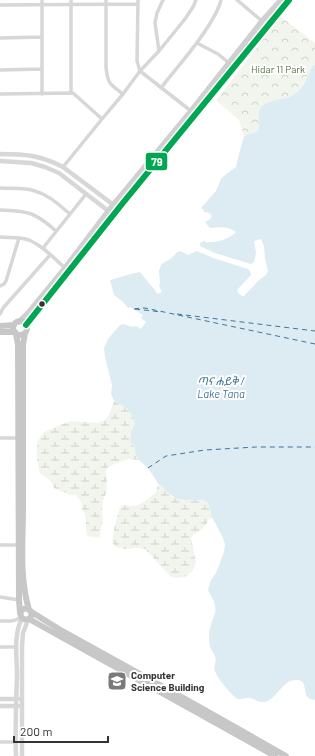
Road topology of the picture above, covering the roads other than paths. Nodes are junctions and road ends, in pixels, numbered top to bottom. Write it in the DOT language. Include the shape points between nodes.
graph roads {
  1 [pos="163,0"];
  2 [pos="196,0"];
  3 [pos="221,0"];
  4 [pos="237,0"];
  5 [pos="281,0"];
  6 [pos="289,0"];
  7 [pos="42,2"];
  8 [pos="71,2"];
  9 [pos="106,2"];
  10 [pos="138,2"];
  11 [pos="0,4"];
  12 [pos="262,21"];
  13 [pos="42,37"];
  14 [pos="0,38"];
  15 [pos="197,43"];
  16 [pos="159,51"];
  17 [pos="236,59"];
  18 [pos="229,63"];
  19 [pos="42,69"];
  20 [pos="0,70"];
  21 [pos="140,71"];
  22 [pos="161,88"];
  23 [pos="71,93"];
  24 [pos="0,94"];
  25 [pos="42,94"];
  26 [pos="123,94"];
  27 [pos="200,105"];
  28 [pos="191,111"];
  29 [pos="102,119"];
  30 [pos="173,137"];
  31 [pos="0,154"];
  32 [pos="0,161"];
  33 [pos="63,167"];
  34 [pos="59,173"];
  35 [pos="0,188"];
  36 [pos="91,188"];
  37 [pos="86,194"];
  38 [pos="116,207"];
  39 [pos="0,210"];
  40 [pos="111,213"];
  41 [pos="70,214"];
  42 [pos="56,231"];
  43 [pos="0,237"];
  44 [pos="19,238"];
  45 [pos="43,248"];
  46 [pos="50,255"];
  47 [pos="67,270"];
  48 [pos="0,286"];
  49 [pos="0,314"];
  50 [pos="16,323"];
  51 [pos="26,325"];
  52 [pos="0,326"];
  53 [pos="0,332"];
  54 [pos="16,333"];
  55 [pos="25,333"];
  56 [pos="20,365"];
  57 [pos="20,434"];
  58 [pos="0,438"];
  59 [pos="0,545"];
  60 [pos="21,545"];
  61 [pos="0,597"];
  62 [pos="19,600"];
  63 [pos="30,610"];
  64 [pos="24,617"];
  65 [pos="0,621"];
  66 [pos="22,646"];
  67 [pos="0,647"];
  68 [pos="16,647"];
  69 [pos="0,699"];
  70 [pos="16,699"];
  71 [pos="22,699"];
  72 [pos="0,706"];
  73 [pos="16,706"];
  74 [pos="22,706"];
  75 [pos="0,742"];
  76 [pos="16,742"];
  77 [pos="22,742"];
  78 [pos="258,743"];
  79 [pos="16,756"];
  80 [pos="22,756"];
  81 [pos="275,756"];
  82 [pos="286,756"];
  1 -- 16 [label="street" via="155,23"];
  2 -- 16 [label="street" via="185,19"];
  3 -- 15 [label="street" via="219,8"];
  4 -- 12 [label="street"];
  5 -- 12 [label="main road"];
  6 -- 17 [label="main road"];
  7 -- 8 [label="street"];
  7 -- 11 [label="street"];
  7 -- 13 [label="street"];
  8 -- 9 [label="street"];
  8 -- 23 [label="street"];
  9 -- 10 [label="street"];
  9 -- 26 [label="street" via="107,78 111,86"];
  10 -- 21 [label="street" via="137,61"];
  12 -- 17 [label="main road"];
  13 -- 14 [label="street"];
  13 -- 19 [label="street"];
  15 -- 18 [label="street"];
  15 -- 22 [label="street"];
  16 -- 21 [label="street"];
  17 -- 18 [label="main road"];
  17 -- 27 [label="main road"];
  18 -- 27 [label="main road"];
  19 -- 20 [label="street"];
  19 -- 25 [label="street"];
  21 -- 22 [label="street"];
  21 -- 26 [label="street"];
  22 -- 28 [label="street"];
  23 -- 25 [label="street"];
  23 -- 29 [label="street"];
  24 -- 25 [label="street"];
  26 -- 29 [label="street"];
  27 -- 28 [label="main road"];
  27 -- 30 [label="main road"];
  28 -- 30 [label="main road"];
  29 -- 33 [label="street"];
  30 -- 38 [label="main road"];
  31 -- 33 [label="street" via="37,156"];
  32 -- 34 [label="street" via="31,163"];
  33 -- 34 [label="street"];
  33 -- 36 [label="street"];
  34 -- 37 [label="street"];
  35 -- 41 [label="street" via="34,190 50,198"];
  36 -- 37 [label="street"];
  36 -- 38 [label="street"];
  37 -- 40 [label="street"];
  37 -- 41 [label="street"];
  38 -- 40 [label="main road"];
  39 -- 42 [label="street" via="31,214"];
  40 -- 47 [label="main road"];
  41 -- 42 [label="street"];
  42 -- 45 [label="street"];
  43 -- 44 [label="street"];
  44 -- 45 [label="street"];
  44 -- 48 [label="street" via="6,281"];
  45 -- 46 [label="street"];
  46 -- 47 [label="street"];
  46 -- 49 [label="street"];
  47 -- 50 [label="main road"];
  47 -- 51 [label="main road"];
  50 -- 51 [label="highway" via="23,322"];
  50 -- 52 [label="highway"];
  50 -- 54 [label="highway" via="13,329"];
  51 -- 55 [label="highway"];
  53 -- 54 [label="highway"];
  54 -- 55 [label="highway"];
  54 -- 56 [label="highway"];
  55 -- 56 [label="highway"];
  56 -- 57 [label="highway"];
  57 -- 58 [label="street"];
  57 -- 60 [label="highway"];
  59 -- 60 [label="street"];
  60 -- 62 [label="highway"];
  60 -- 63 [label="highway" via="25,598"];
  61 -- 62 [label="street"];
  62 -- 64 [label="highway"];
  63 -- 64 [label="highway" via="31,615"];
  63 -- 64 [label="highway" via="21,611"];
  63 -- 78 [label="highway" via="62,631"];
  64 -- 65 [label="street" via="14,621"];
  64 -- 66 [label="street"];
  64 -- 68 [label="street" via="18,626"];
  64 -- 78 [label="highway"];
  66 -- 68 [label="street"];
  66 -- 71 [label="street"];
  67 -- 68 [label="street"];
  68 -- 70 [label="street"];
  69 -- 70 [label="street"];
  70 -- 71 [label="street"];
  70 -- 73 [label="street"];
  71 -- 74 [label="street"];
  72 -- 73 [label="street"];
  73 -- 74 [label="street"];
  73 -- 76 [label="street"];
  74 -- 77 [label="street"];
  75 -- 76 [label="street"];
  76 -- 77 [label="street"];
  76 -- 79 [label="street"];
  77 -- 80 [label="street"];
  78 -- 81 [label="highway"];
  78 -- 82 [label="highway"];
}
